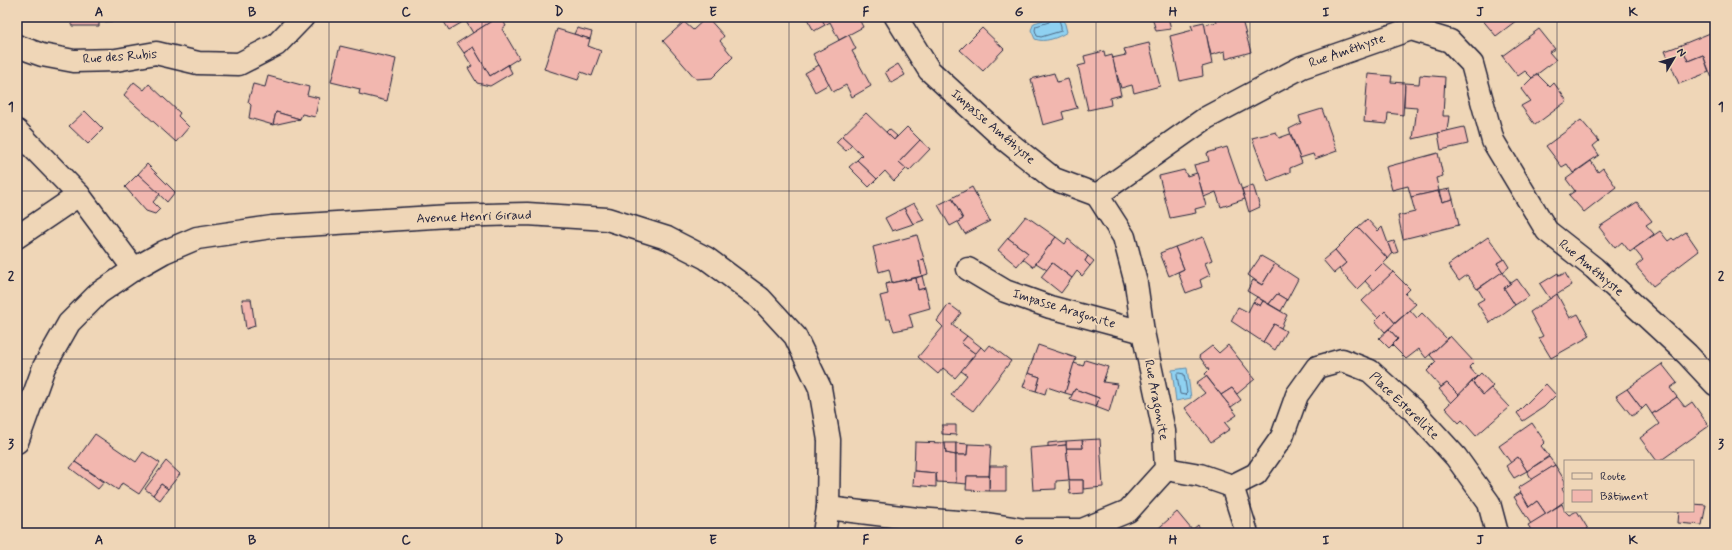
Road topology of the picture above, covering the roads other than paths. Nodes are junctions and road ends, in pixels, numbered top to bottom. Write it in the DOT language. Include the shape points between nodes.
graph roads {
  1 [pos="303,17"];
  2 [pos="896,17"];
  3 [pos="917,17"];
  4 [pos="907,36"];
  5 [pos="17,46"];
  6 [pos="17,131"];
  7 [pos="79,195"];
  8 [pos="1097,195"];
  9 [pos="17,237"];
  10 [pos="134,269"];
  11 [pos="968,269"];
  12 [pos="1142,332"];
  13 [pos="1715,384"];
  14 [pos="17,442"];
  15 [pos="1166,469"];
  16 [pos="1232,486"];
  17 [pos="828,508"];
  18 [pos="1025,531"];
  19 [pos="824,533"];
  20 [pos="1247,533"];
  21 [pos="1497,533"];
  1 -- 5 [label="street, Rue des Rubis" via="276,45 239,64 198,62 156,52 116,60 74,61 42,55"];
  2 -- 4 [label="street, Impasse Améthyste"];
  3 -- 4 [label="street"];
  4 -- 8 [label="street, Impasse Améthyste" via="929,70 1004,139 1054,179"];
  6 -- 7 [label="street"];
  7 -- 9 [label="street"];
  7 -- 10 [label="street"];
  8 -- 12 [label="street, Rue Aragonite" via="1124,237 1136,283"];
  8 -- 13 [label="street, Rue Améthyste" via="1206,118 1302,67 1412,29 1450,41 1472,64 1493,141 1547,231 1594,268 1687,354"];
  10 -- 14 [label="street, Avenue Henri Giraud" via="99,293 69,323 44,367"];
  10 -- 17 [label="street, Avenue Henri Giraud" via="164,252 197,238 272,227 443,217 527,214 607,219 667,238 706,258 760,298 795,336 820,388 830,440"];
  11 -- 12 [label="street, Impasse Aragonite" via="1005,291 1044,305"];
  12 -- 15 [label="street, Rue Aragonite" via="1164,431"];
  15 -- 16 [label="street" via="1200,475"];
  15 -- 18 [label="street" via="1128,510 1082,530"];
  16 -- 20 [label="street"];
  16 -- 21 [label="street, Place Esterellite" via="1256,474 1282,437 1297,395 1317,367 1342,360 1370,371 1414,411 1450,451 1488,503"];
  17 -- 18 [label="street" via="917,519 987,524"];
  17 -- 19 [label="street, Avenue Henri Giraud"];
}
